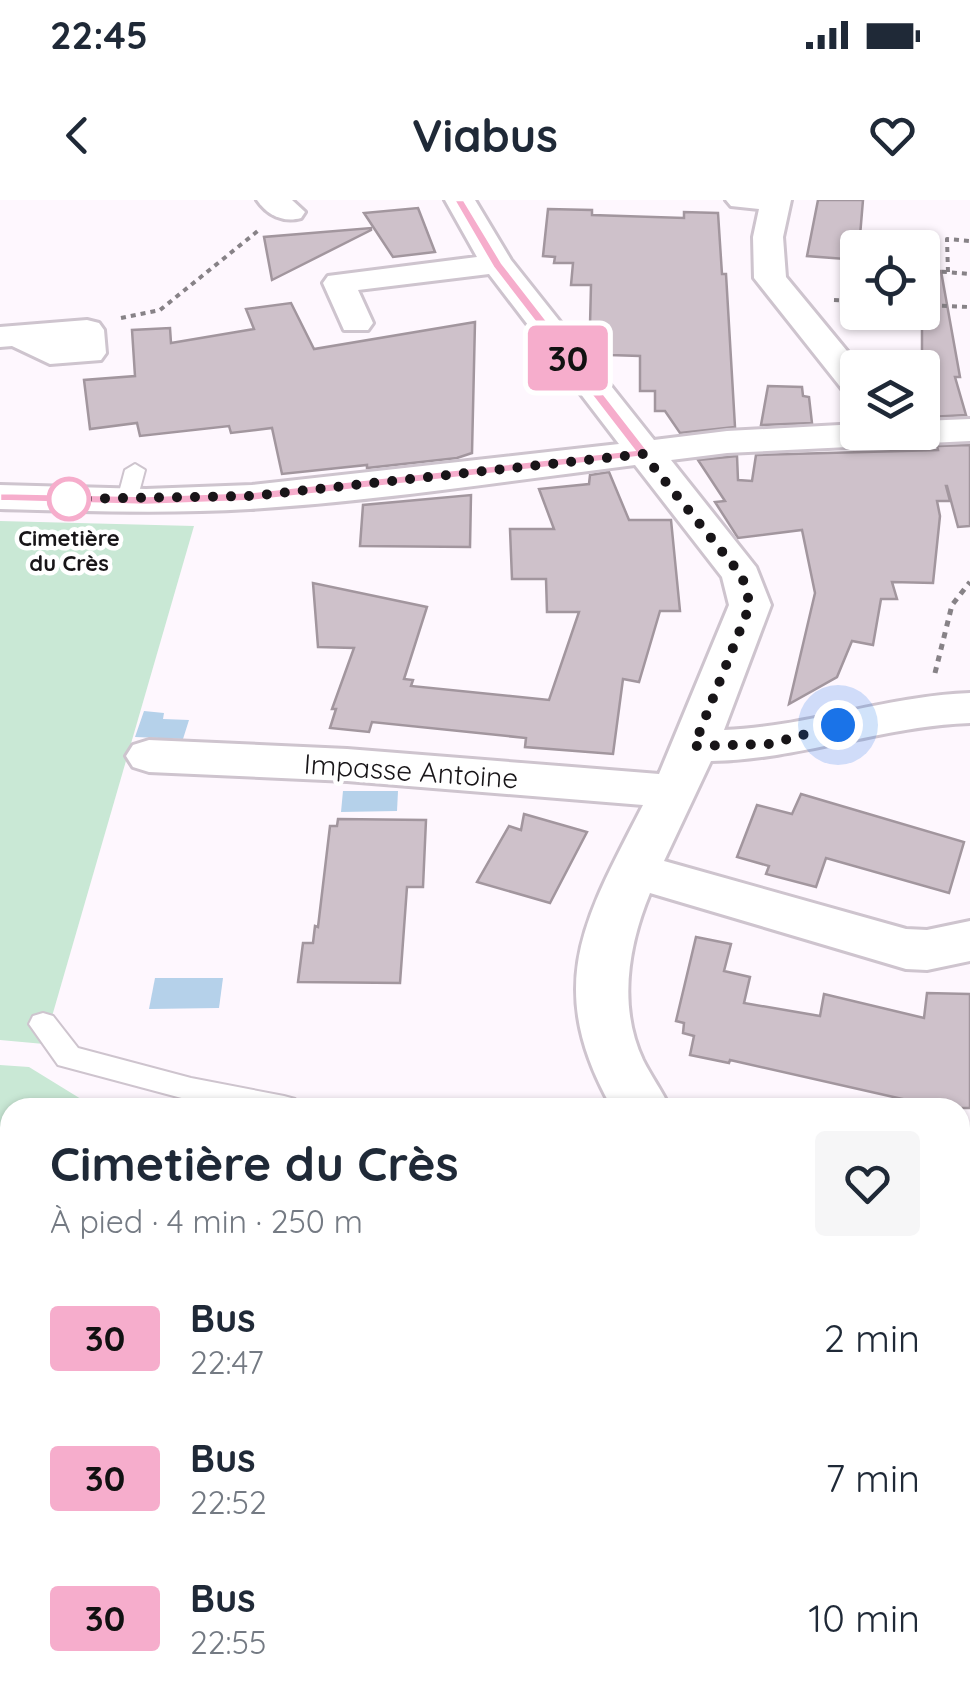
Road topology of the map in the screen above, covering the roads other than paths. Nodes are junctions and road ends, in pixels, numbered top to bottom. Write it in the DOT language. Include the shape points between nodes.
graph roads {
  1 [pos="460,200"];
  2 [pos="741,200"];
  3 [pos="776,200"];
  4 [pos="497,264"];
  5 [pos="356,323"];
  6 [pos="87,330"];
  7 [pos="10,336"];
  8 [pos="840,365"];
  9 [pos="970,430"];
  10 [pos="940,431"];
  11 [pos="840,436"];
  12 [pos="643,454"];
  13 [pos="0,497"];
  14 [pos="948,708"];
  15 [pos="694,746"];
  16 [pos="148,756"];
  17 [pos="674,791"];
  18 [pos="632,870"];
  19 [pos="970,942"];
  20 [pos="43,1024"];
  21 [pos="233,1098"];
  22 [pos="635,1098"];
  1 -- 4 [label="street"];
  2 -- 3 [label="street"];
  3 -- 8 [label="street" via="768,236 770,278"];
  4 -- 5 [label="street" via="339,283"];
  4 -- 12 [label="street"];
  6 -- 7 [label="street" via="89,353 50,354"];
  9 -- 10 [label="street"];
  11 -- 12 [label="street"];
  12 -- 13 [label="street" via="252,496 131,485"];
  12 -- 15 [label="street" via="742,576 750,596"];
  14 -- 15 [label="street" via="871,716 770,744"];
  15 -- 17 [label="street"];
  16 -- 17 [label="street, Impasse Antoine"];
  17 -- 18 [label="street"];
  18 -- 19 [label="street" via="906,948"];
  18 -- 22 [label="street" via="602,961 602,1000 607,1039"];
  20 -- 21 [label="lane" via="68,1057"];
}
